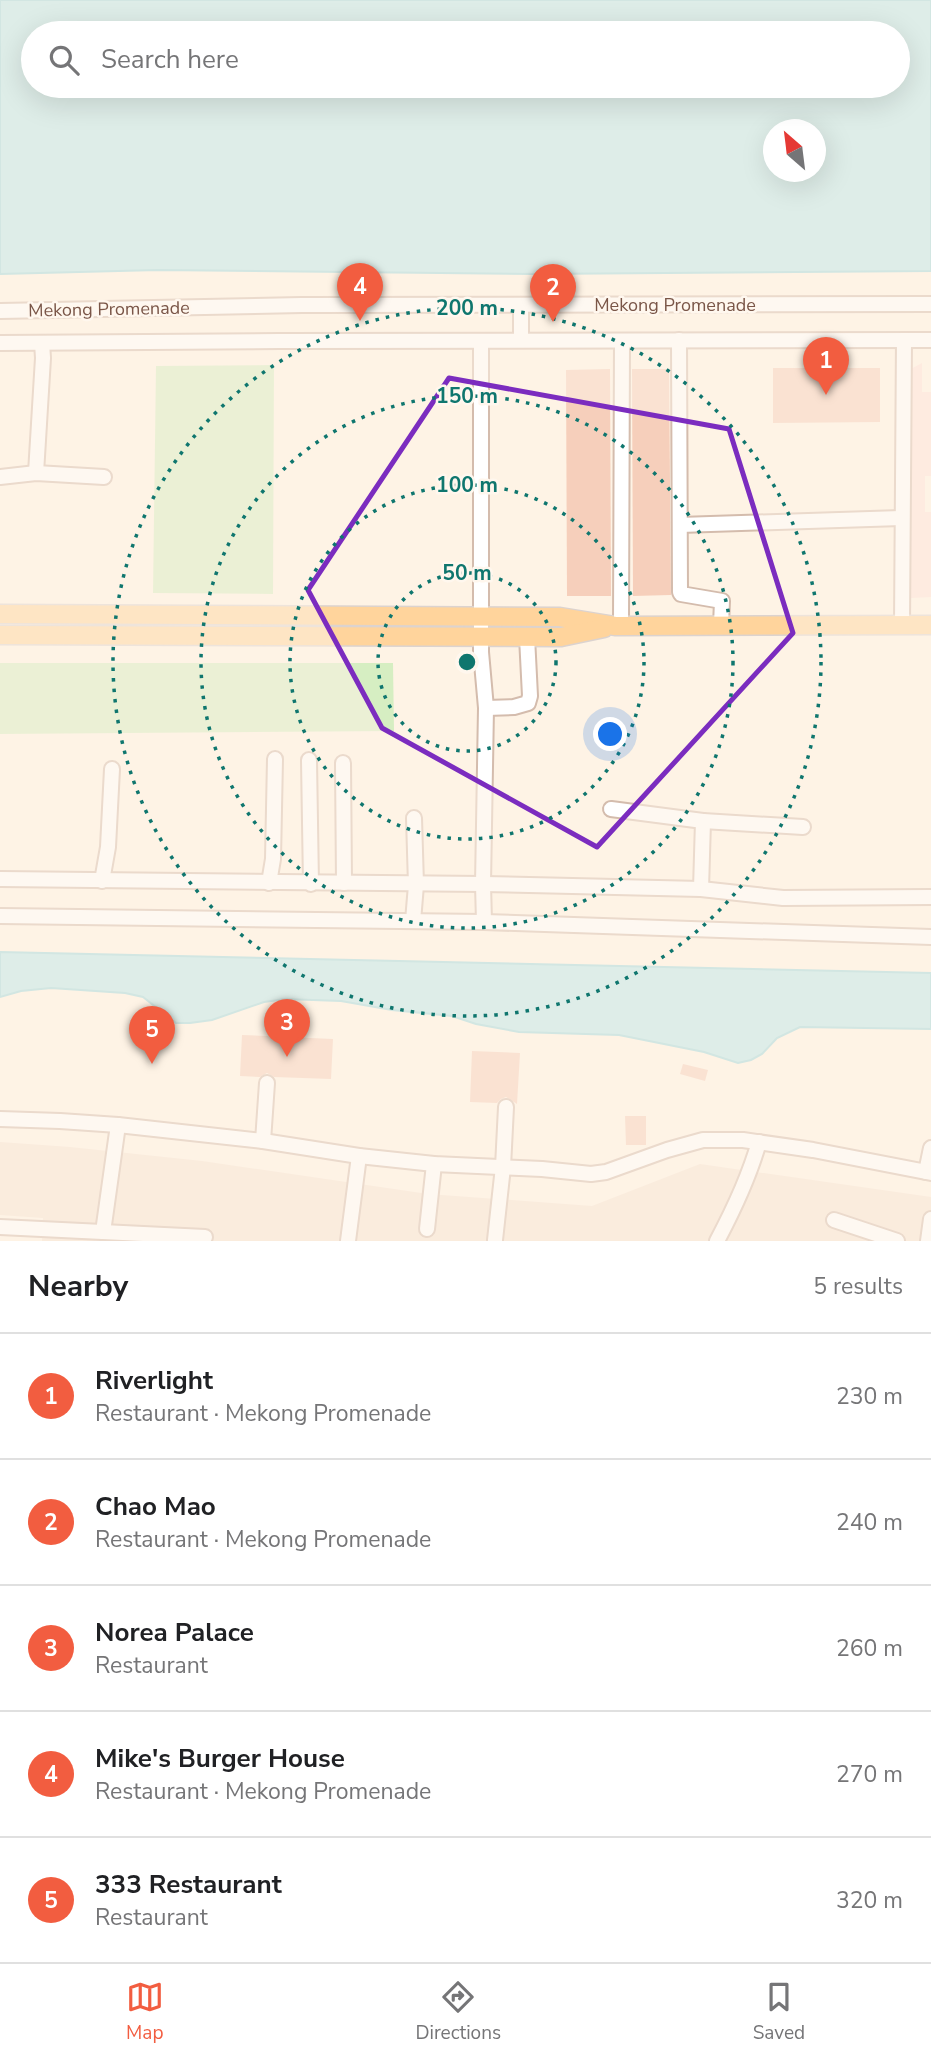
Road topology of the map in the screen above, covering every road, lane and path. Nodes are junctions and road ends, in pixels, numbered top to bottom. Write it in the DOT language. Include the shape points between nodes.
graph roads {
  1 [pos="931,304"];
  2 [pos="521,305"];
  3 [pos="0,311"];
  4 [pos="521,340"];
  5 [pos="679,340"];
  6 [pos="904,340"];
  7 [pos="931,340"];
  8 [pos="481,341"];
  9 [pos="622,341"];
  10 [pos="0,343"];
  11 [pos="41,343"];
  12 [pos="36,473"];
  13 [pos="0,477"];
  14 [pos="104,477"];
  15 [pos="901,518"];
  16 [pos="680,524"];
  17 [pos="0,614"];
  18 [pos="481,616"];
  19 [pos="618,625"];
  20 [pos="721,625"];
  21 [pos="902,625"];
  22 [pos="931,625"];
  23 [pos="0,635"];
  24 [pos="481,636"];
  25 [pos="527,637"];
  26 [pos="486,708"];
  27 [pos="275,759"];
  28 [pos="309,760"];
  29 [pos="343,763"];
  30 [pos="112,769"];
  31 [pos="611,809"];
  32 [pos="414,818"];
  33 [pos="703,821"];
  34 [pos="803,828"];
  35 [pos="0,879"];
  36 [pos="102,881"];
  37 [pos="269,883"];
  38 [pos="344,883"];
  39 [pos="311,884"];
  40 [pos="483,884"];
  41 [pos="416,885"];
  42 [pos="701,889"];
  43 [pos="931,897"];
  44 [pos="0,916"];
  45 [pos="413,921"];
  46 [pos="484,922"];
  47 [pos="931,937"];
  48 [pos="267,1083"];
  49 [pos="506,1107"];
  50 [pos="0,1119"];
  51 [pos="118,1125"];
  52 [pos="263,1141"];
  53 [pos="759,1142"];
  54 [pos="931,1148"];
  55 [pos="359,1156"];
  56 [pos="434,1164"];
  57 [pos="503,1167"];
  58 [pos="928,1172"];
  59 [pos="931,1219"];
  60 [pos="834,1220"];
  61 [pos="0,1227"];
  62 [pos="427,1229"];
  63 [pos="103,1232"];
  64 [pos="33,1235"];
  65 [pos="205,1237"];
  66 [pos="495,1240"];
  67 [pos="348,1241"];
  68 [pos="718,1241"];
  69 [pos="897,1241"];
  70 [pos="928,1241"];
  1 -- 2 [label="street, Mekong Promenade"];
  2 -- 3 [label="street, Mekong Promenade"];
  2 -- 4 [label="street"];
  4 -- 8 [label="street"];
  4 -- 9 [label="street"];
  5 -- 6 [label="street"];
  5 -- 9 [label="street"];
  5 -- 16 [label="street"];
  6 -- 7 [label="street"];
  6 -- 15 [label="street"];
  8 -- 11 [label="street"];
  8 -- 18 [label="street"];
  9 -- 19 [label="street"];
  10 -- 11 [label="street"];
  11 -- 12 [label="street"];
  12 -- 13 [label="street"];
  12 -- 14 [label="street"];
  15 -- 16 [label="street"];
  15 -- 21 [label="street"];
  16 -- 20 [label="street" via="680,592 722,601"];
  17 -- 18 [label="main road"];
  18 -- 19 [label="main road" via="561,617"];
  18 -- 24 [label="street"];
  19 -- 20 [label="main road"];
  19 -- 25 [label="main road" via="561,638"];
  20 -- 21 [label="main road"];
  21 -- 22 [label="main road"];
  23 -- 24 [label="main road"];
  24 -- 25 [label="main road"];
  24 -- 26 [label="street"];
  25 -- 26 [label="street" via="528,703"];
  26 -- 40 [label="street"];
  27 -- 37 [label="street"];
  28 -- 39 [label="street"];
  29 -- 38 [label="street"];
  30 -- 36 [label="street"];
  31 -- 33 [label="street"];
  32 -- 41 [label="street"];
  33 -- 34 [label="street"];
  33 -- 42 [label="street"];
  35 -- 36 [label="street"];
  36 -- 37 [label="street"];
  37 -- 39 [label="street"];
  38 -- 39 [label="street"];
  38 -- 41 [label="street"];
  40 -- 41 [label="street"];
  40 -- 42 [label="street"];
  40 -- 46 [label="street"];
  41 -- 45 [label="street"];
  42 -- 43 [label="street" via="783,898"];
  44 -- 45 [label="street"];
  45 -- 46 [label="street"];
  46 -- 47 [label="street"];
  48 -- 52 [label="street"];
  49 -- 57 [label="street"];
  50 -- 51 [label="street"];
  51 -- 52 [label="street"];
  51 -- 63 [label="street"];
  52 -- 55 [label="street"];
  53 -- 57 [label="street" via="703,1140 598,1174"];
  53 -- 58 [label="street"];
  53 -- 68 [label="street"];
  54 -- 58 [label="street"];
  55 -- 56 [label="street"];
  55 -- 67 [label="street"];
  56 -- 57 [label="street"];
  56 -- 62 [label="street"];
  57 -- 66 [label="street"];
  59 -- 70 [label="street"];
  60 -- 69 [label="street"];
  61 -- 64 [label="street"];
  63 -- 64 [label="street"];
  63 -- 65 [label="street"];
}
